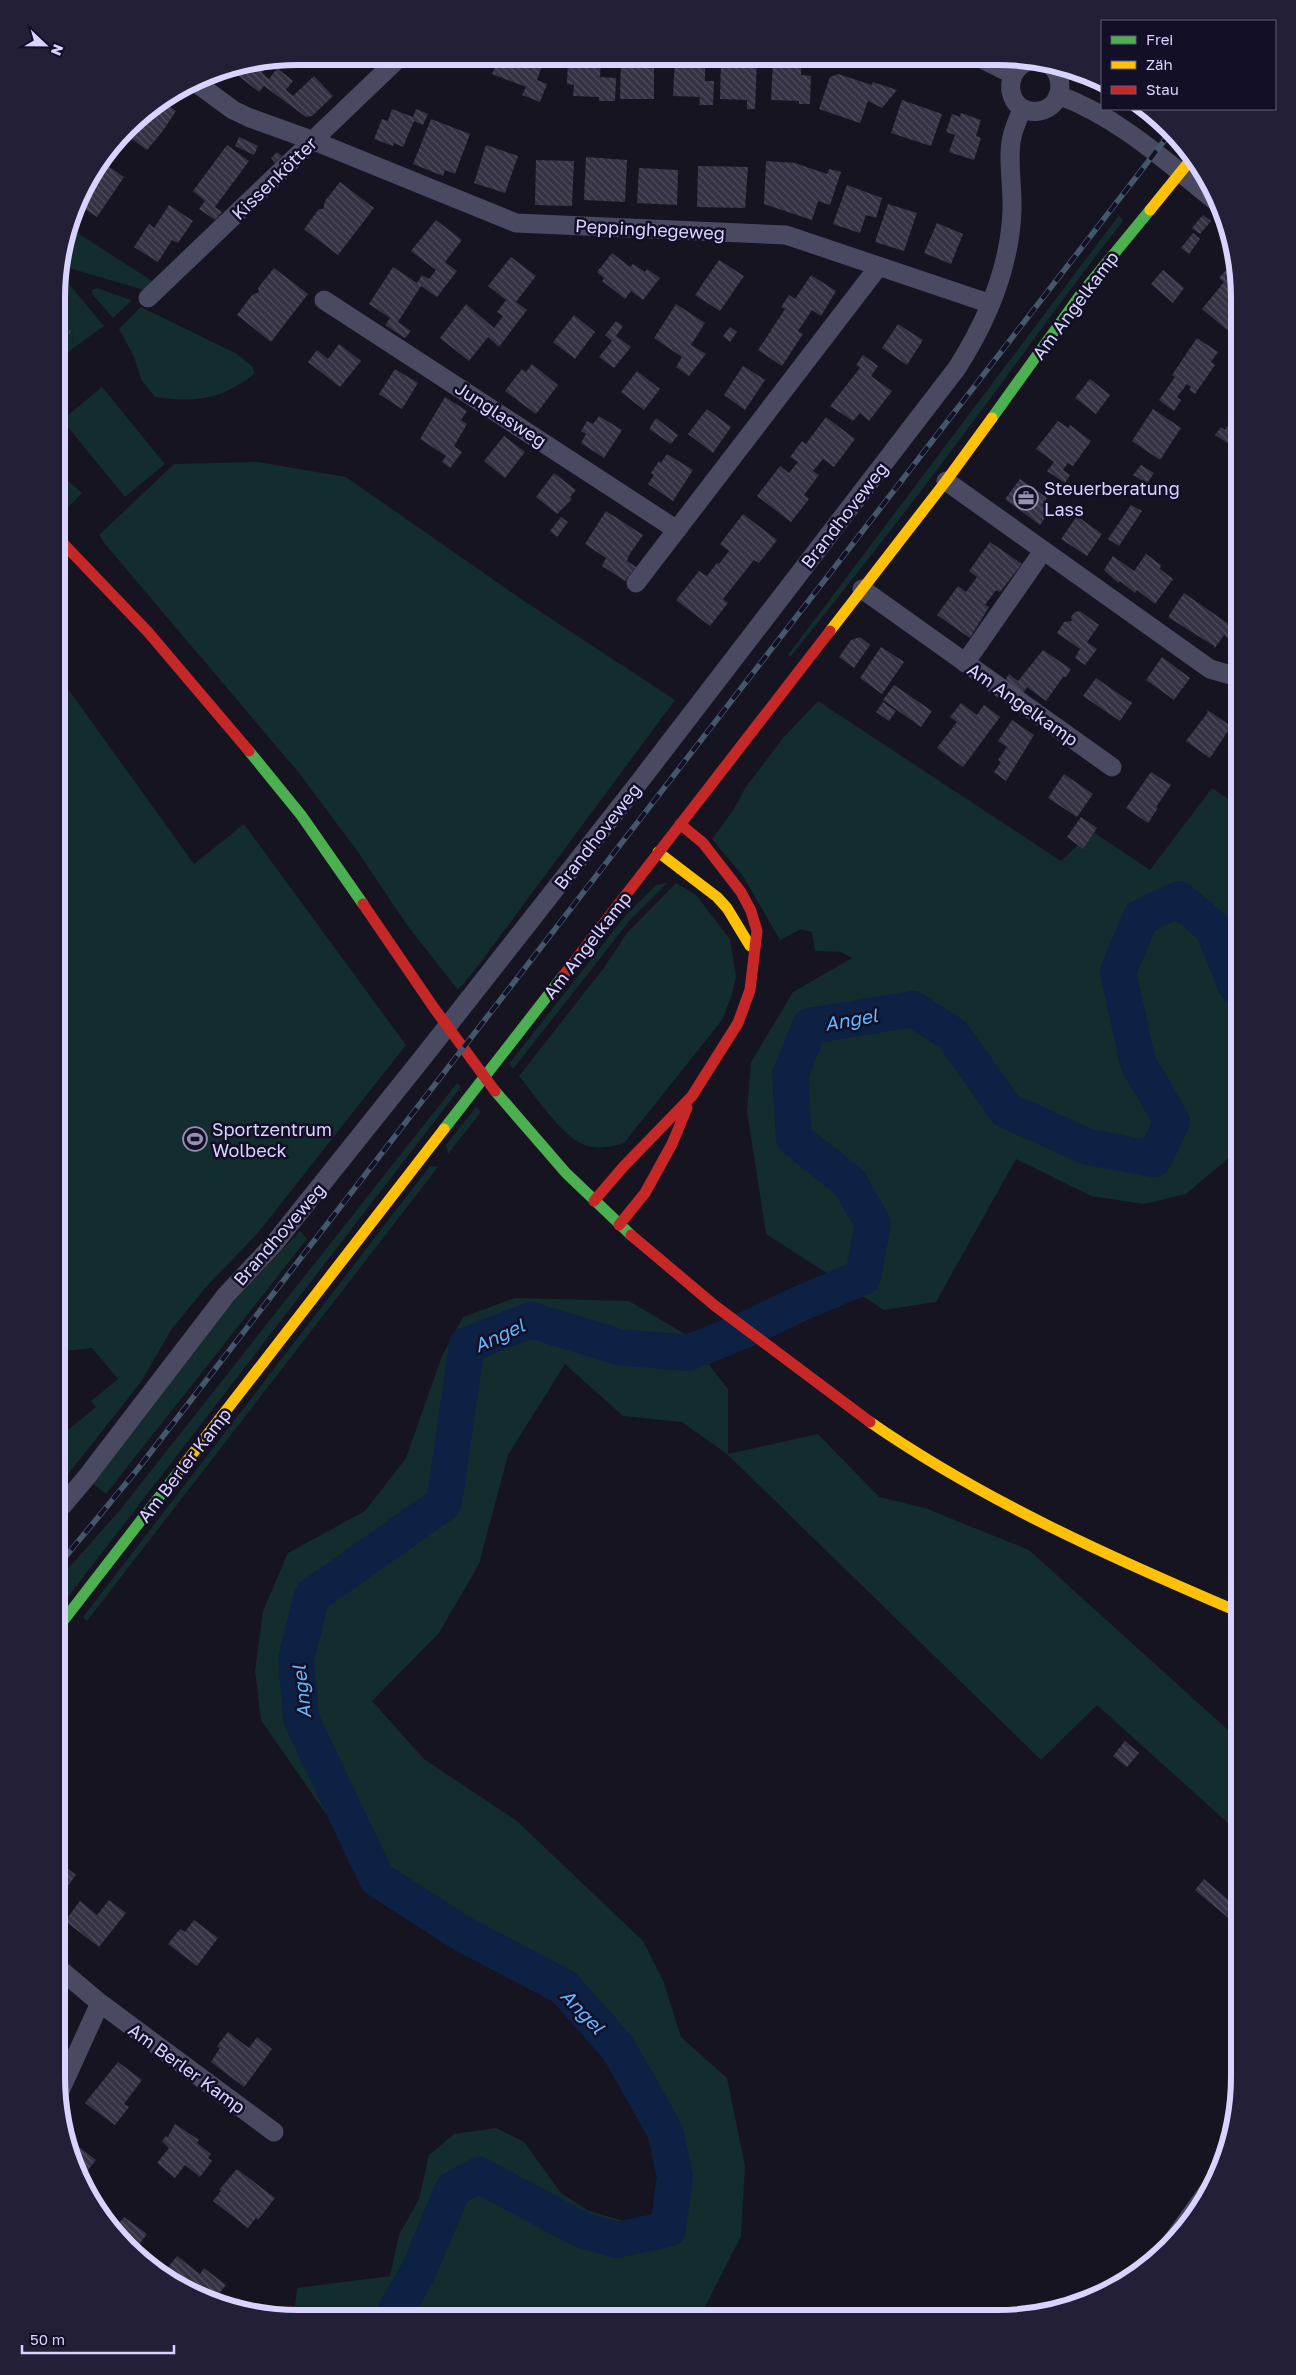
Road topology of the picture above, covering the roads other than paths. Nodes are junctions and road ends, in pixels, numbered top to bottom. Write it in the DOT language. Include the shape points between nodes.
graph roads {
  1 [pos="392,65"];
  2 [pos="994,65"];
  3 [pos="1019,66"];
  4 [pos="1056,72"];
  5 [pos="1012,74"];
  6 [pos="201,86"];
  7 [pos="1058,95"];
  8 [pos="1022,108"];
  9 [pos="314,140"];
  10 [pos="1188,163"];
  11 [pos="1180,172"];
  12 [pos="1206,193"];
  13 [pos="879,266"];
  14 [pos="148,298"];
  15 [pos="324,300"];
  16 [pos="991,304"];
  17 [pos="946,481"];
  18 [pos="677,530"];
  19 [pos="65,545"];
  20 [pos="1043,550"];
  21 [pos="636,583"];
  22 [pos="862,589"];
  23 [pos="965,663"];
  24 [pos="1231,675"];
  25 [pos="1112,767"];
  26 [pos="680,824"];
  27 [pos="658,852"];
  28 [pos="754,950"];
  29 [pos="692,1096"];
  30 [pos="594,1201"];
  31 [pos="619,1224"];
  32 [pos="312,1301"];
  33 [pos="65,1503"];
  34 [pos="1231,1609"];
  35 [pos="65,1619"];
  36 [pos="65,1974"];
  37 [pos="100,2004"];
  38 [pos="65,2081"];
  39 [pos="274,2132"];
  1 -- 9 [label="street, Kissenkötter"];
  2 -- 5 [label="street"];
  3 -- 5 [label="street"];
  4 -- 7 [label="street" via="1059,77"];
  5 -- 8 [label="street" via="1009,90"];
  6 -- 9 [label="street, Peppinghegeweg" via="233,110"];
  7 -- 8 [label="street" via="1045,109"];
  7 -- 11 [label="street" via="1129,133"];
  8 -- 16 [label="street, Brandhoveweg" via="1011,138 1012,212 1006,260"];
  9 -- 13 [label="street, Peppinghegeweg" via="516,223 786,236"];
  9 -- 14 [label="street, Kissenkötter"];
  10 -- 11 [label="main road, Am Angelkamp"];
  11 -- 12 [label="street"];
  11 -- 17 [label="main road, Am Angelkamp" via="1081,294"];
  13 -- 16 [label="street, Peppinghegeweg"];
  13 -- 18 [label="street"];
  15 -- 18 [label="street, Junglasweg"];
  16 -- 33 [label="street, Brandhoveweg" via="976,338 957,368 640,781 280,1238 226,1295"];
  17 -- 20 [label="street"];
  17 -- 22 [label="main road, Am Angelkamp"];
  18 -- 21 [label="street"];
  19 -- 30 [label="main road" via="169,655 307,822 432,1008 514,1114"];
  20 -- 23 [label="street"];
  20 -- 24 [label="street" via="1210,669"];
  22 -- 23 [label="street, Am Angelkamp"];
  22 -- 26 [label="main road, Am Angelkamp"];
  23 -- 25 [label="street, Am Angelkamp"];
  26 -- 27 [label="main road, Am Angelkamp"];
  26 -- 28 [label="main road" via="703,843 741,892 757,931"];
  27 -- 28 [label="main road" via="721,901"];
  27 -- 32 [label="main road, Am Angelkamp"];
  28 -- 29 [label="main road" via="753,979 743,1013"];
  29 -- 30 [label="main road"];
  29 -- 31 [label="main road" via="672,1144 645,1193"];
  30 -- 31 [label="main road"];
  31 -- 34 [label="main road" via="661,1263 831,1395 930,1461 1021,1512 1135,1568"];
  32 -- 35 [label="main road, Am Berler Kamp"];
  36 -- 37 [label="street, Am Berler Kamp"];
  37 -- 38 [label="street"];
  37 -- 39 [label="street, Am Berler Kamp"];
}
